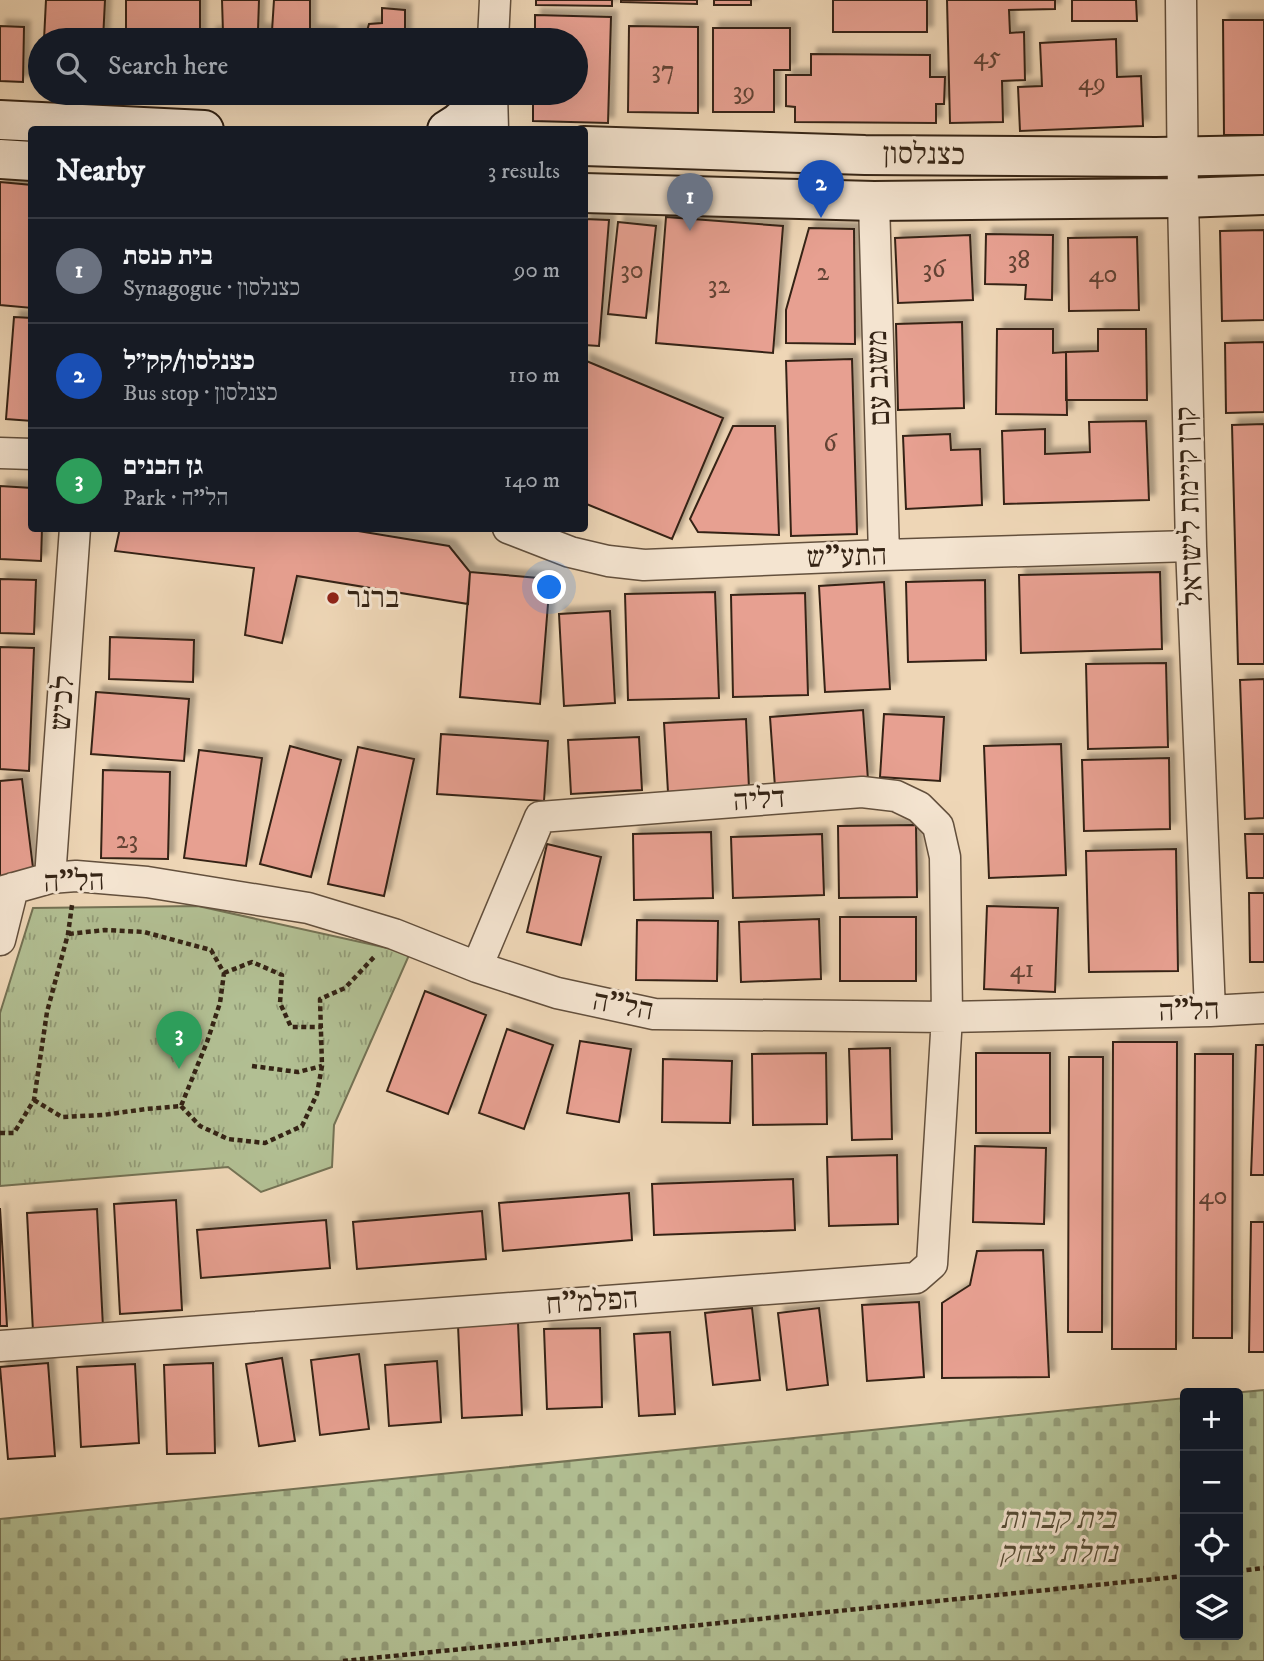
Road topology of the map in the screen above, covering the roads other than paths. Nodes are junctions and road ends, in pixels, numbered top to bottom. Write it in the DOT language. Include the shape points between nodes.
graph roads {
  1 [pos="495,0"];
  2 [pos="1181,0"];
  3 [pos="494,28"];
  4 [pos="476,105"];
  5 [pos="492,105"];
  6 [pos="0,120"];
  7 [pos="122,126"];
  8 [pos="454,126"];
  9 [pos="493,126"];
  10 [pos="588,146"];
  11 [pos="1264,155"];
  12 [pos="1182,156"];
  13 [pos="0,159"];
  14 [pos="28,161"];
  15 [pos="588,193"];
  16 [pos="1264,195"];
  17 [pos="1182,198"];
  18 [pos="874,201"];
  19 [pos="0,453"];
  20 [pos="28,454"];
  21 [pos="75,532"];
  22 [pos="518,532"];
  23 [pos="1191,546"];
  24 [pos="884,555"];
  25 [pos="63,877"];
  26 [pos="6,890"];
  27 [pos="0,940"];
  28 [pos="477,967"];
  29 [pos="1264,1008"];
  30 [pos="1210,1011"];
  31 [pos="947,1017"];
  32 [pos="0,1346"];
  1 -- 3 [label="street"];
  2 -- 12 [label="street, קרן קיימת לישראל"];
  4 -- 8 [label="street"];
  5 -- 9 [label="street"];
  6 -- 7 [label="street"];
  10 -- 12 [label="street, כצנלסון" via="865,155"];
  11 -- 12 [label="street, כצנלסון"];
  12 -- 17 [label="street, קרן קיימת לישראל"];
  13 -- 14 [label="street"];
  15 -- 18 [label="street, כצנלסון"];
  16 -- 17 [label="street, כצנלסון"];
  17 -- 18 [label="street, כצנלסון"];
  17 -- 23 [label="street, קרן קיימת לישראל"];
  18 -- 24 [label="street, משגב עם"];
  19 -- 20 [label="street"];
  21 -- 25 [label="street, לכיש"];
  22 -- 24 [label="street, התע\"ש" via="570,552 644,565"];
  23 -- 24 [label="street, התע\"ש"];
  23 -- 30 [label="street, קרן קיימת לישראל"];
  25 -- 26 [label="street, הל\"ה"];
  25 -- 28 [label="street, הל\"ה" via="147,882 308,908 394,934"];
  26 -- 27 [label="street"];
  28 -- 31 [label="street, הל\"ה" via="557,993 654,1014"];
  28 -- 31 [label="street, דליה" via="540,817 873,793 896,796 919,807 938,827 945,857"];
  29 -- 30 [label="street, הל\"ה"];
  30 -- 31 [label="street, הל\"ה"];
  31 -- 32 [label="street, הפלמ\"ח" via="932,1264 916,1278"];
}
